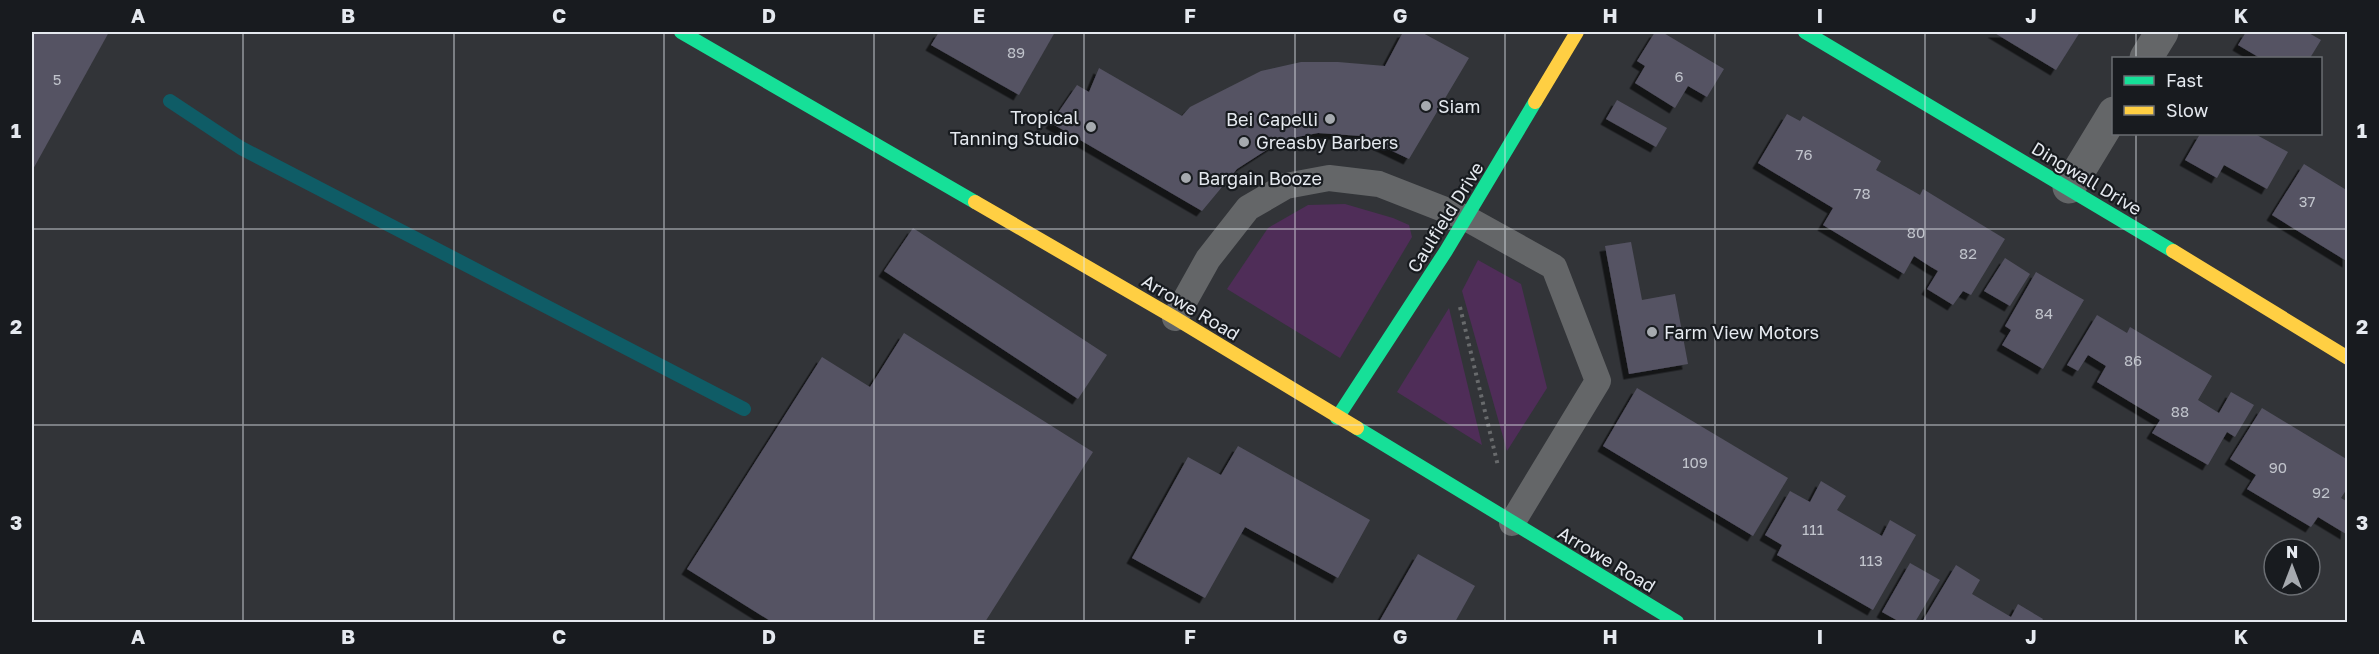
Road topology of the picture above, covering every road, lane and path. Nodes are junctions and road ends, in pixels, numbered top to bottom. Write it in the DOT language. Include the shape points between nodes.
graph roads {
  1 [pos="681,32"];
  2 [pos="1577,32"];
  3 [pos="1805,32"];
  4 [pos="2162,32"];
  5 [pos="2147,57"];
  6 [pos="2112,116"];
  7 [pos="2069,187"];
  8 [pos="1466,218"];
  9 [pos="1446,251"];
  10 [pos="1174,318"];
  11 [pos="2348,358"];
  12 [pos="1337,418"];
  13 [pos="1512,523"];
  14 [pos="1677,622"];
  1 -- 10 [label="street, Arrowe Road"];
  2 -- 8 [label="street, Caulfield Drive"];
  3 -- 7 [label="street, Dingwall Drive"];
  4 -- 5 [label="street"];
  6 -- 7 [label="street"];
  7 -- 11 [label="street, Dingwall Drive"];
  8 -- 9 [label="street, Caulfield Drive"];
  8 -- 10 [label="lane" via="1379,184 1329,178 1286,186 1248,208 1208,259"];
  8 -- 13 [label="lane" via="1554,267 1598,381"];
  9 -- 12 [label="street, Caulfield Drive"];
  9 -- 13 [label="path"];
  10 -- 12 [label="street, Arrowe Road"];
  12 -- 13 [label="street, Arrowe Road"];
  13 -- 14 [label="street, Arrowe Road"];
}
